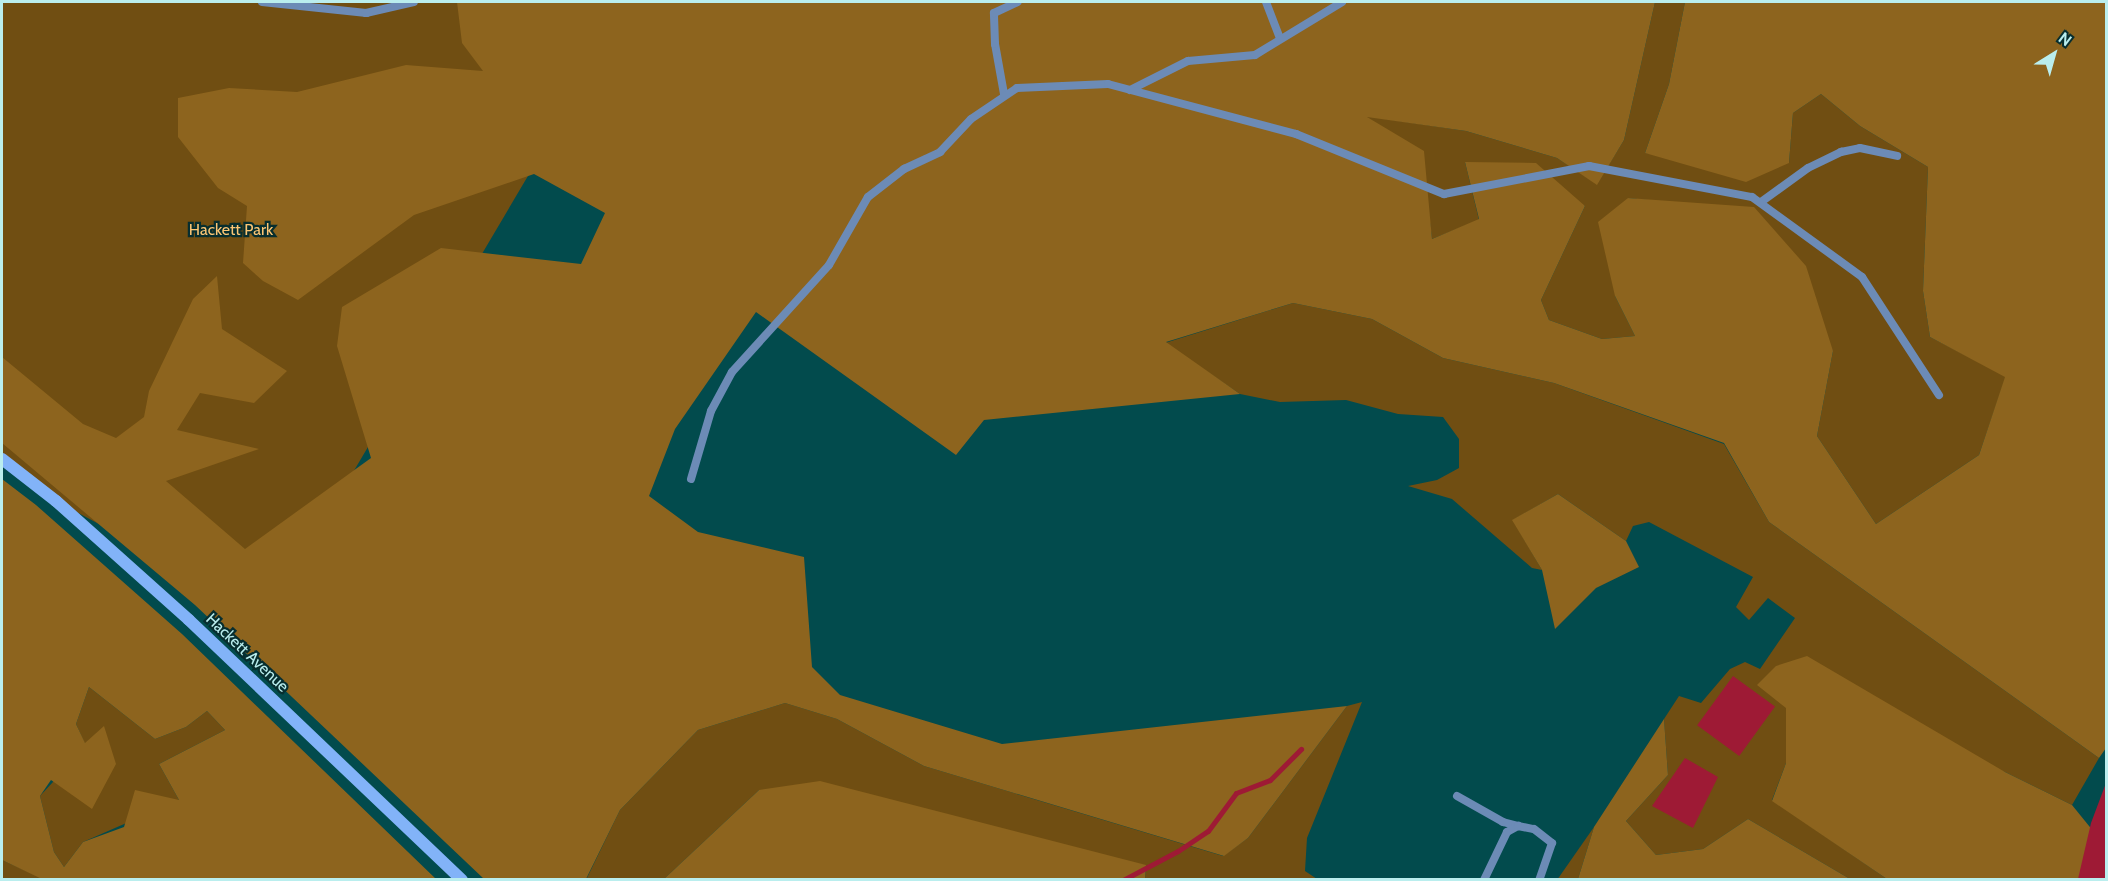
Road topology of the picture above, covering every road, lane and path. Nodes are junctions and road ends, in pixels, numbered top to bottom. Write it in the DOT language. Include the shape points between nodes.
graph roads {
  1 [pos="262,2"];
  2 [pos="414,2"];
  3 [pos="1018,2"];
  4 [pos="1266,2"];
  5 [pos="1342,2"];
  6 [pos="1280,38"];
  7 [pos="1130,90"];
  8 [pos="1004,94"];
  9 [pos="1898,156"];
  10 [pos="1761,202"];
  11 [pos="1939,395"];
  12 [pos="2,459"];
  13 [pos="691,479"];
  14 [pos="1457,796"];
  15 [pos="1518,826"];
  16 [pos="462,879"];
  17 [pos="1485,879"];
  18 [pos="1539,879"];
  1 -- 2 [label="lane" via="366,13"];
  3 -- 8 [label="lane" via="994,13"];
  4 -- 6 [label="lane"];
  5 -- 6 [label="lane"];
  6 -- 7 [label="lane" via="1256,55 1188,62"];
  7 -- 8 [label="lane" via="1108,84 1017,88"];
  7 -- 10 [label="lane" via="1296,134 1444,194 1589,166 1752,197"];
  8 -- 13 [label="lane" via="971,119 940,152 904,170 868,197 829,265 732,372 711,411"];
  9 -- 10 [label="lane" via="1860,148 1841,152 1808,168"];
  10 -- 11 [label="lane" via="1862,277"];
  12 -- 16 [label="main road, Hackett Avenue" via="56,501 189,620"];
  14 -- 15 [label="lane" via="1503,822"];
  15 -- 17 [label="lane" via="1507,832"];
  15 -- 18 [label="lane" via="1534,829 1552,843"];
}
